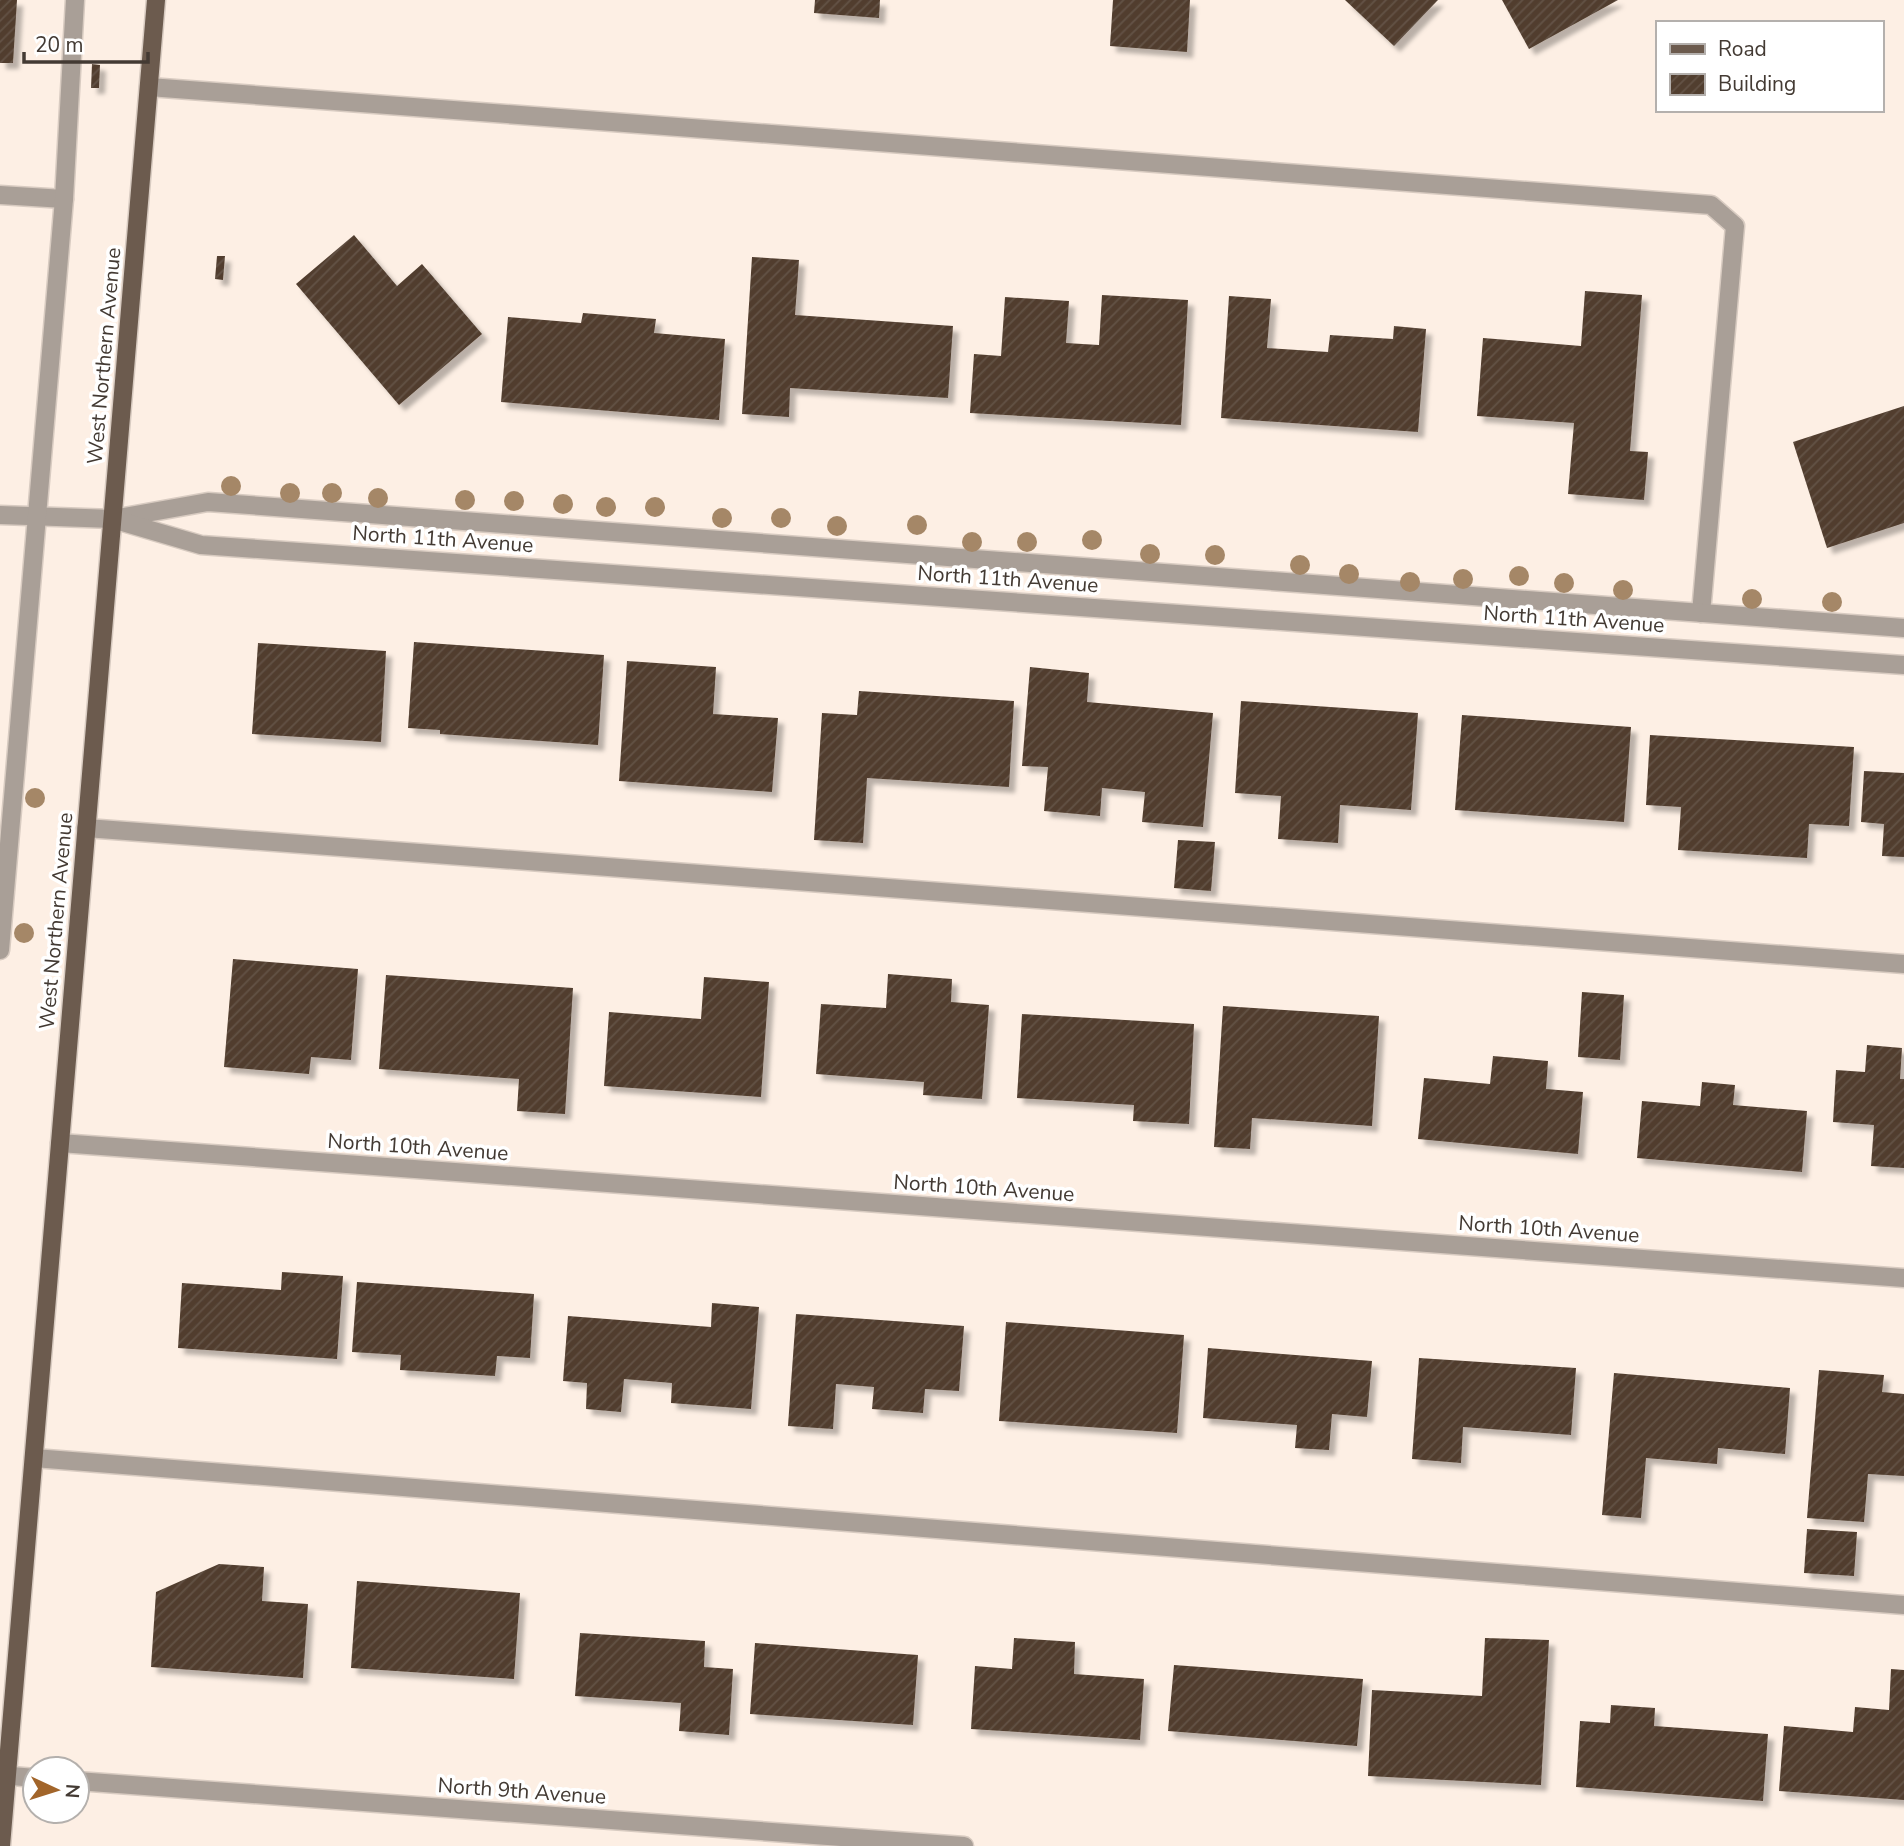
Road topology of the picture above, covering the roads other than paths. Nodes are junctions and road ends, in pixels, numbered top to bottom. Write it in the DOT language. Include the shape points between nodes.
graph roads {
  1 [pos="75,0"];
  2 [pos="156,0"];
  3 [pos="149,87"];
  4 [pos="0,195"];
  5 [pos="64,199"];
  6 [pos="0,515"];
  7 [pos="37,517"];
  8 [pos="113,519"];
  9 [pos="1701,613"];
  10 [pos="1904,628"];
  11 [pos="1904,665"];
  12 [pos="86,828"];
  13 [pos="0,950"];
  14 [pos="1904,964"];
  15 [pos="60,1143"];
  16 [pos="1904,1278"];
  17 [pos="34,1458"];
  18 [pos="1904,1605"];
  19 [pos="3,1775"];
  20 [pos="21,1777"];
  21 [pos="91,1782"];
  22 [pos="1,1846"];
  23 [pos="964,1846"];
  1 -- 5 [label="street"];
  2 -- 3 [label="main road, West Northern Avenue"];
  3 -- 8 [label="main road, West Northern Avenue"];
  3 -- 9 [label="street" via="1711,205 1735,226"];
  4 -- 5 [label="street"];
  5 -- 7 [label="street"];
  6 -- 7 [label="street, North 11th Avenue"];
  7 -- 8 [label="street, North 11th Avenue"];
  7 -- 13 [label="street"];
  8 -- 9 [label="street, North 11th Avenue" via="208,502"];
  8 -- 11 [label="street, North 11th Avenue" via="211,546"];
  8 -- 12 [label="main road, West Northern Avenue"];
  9 -- 10 [label="street, North 11th Avenue"];
  12 -- 14 [label="street"];
  12 -- 15 [label="main road, West Northern Avenue"];
  15 -- 16 [label="street, North 10th Avenue"];
  15 -- 17 [label="main road, West Northern Avenue"];
  17 -- 18 [label="street"];
  17 -- 19 [label="main road, West Northern Avenue"];
  19 -- 20 [label="street"];
  19 -- 22 [label="main road, West Northern Avenue"];
  21 -- 23 [label="street, North 9th Avenue"];
}
